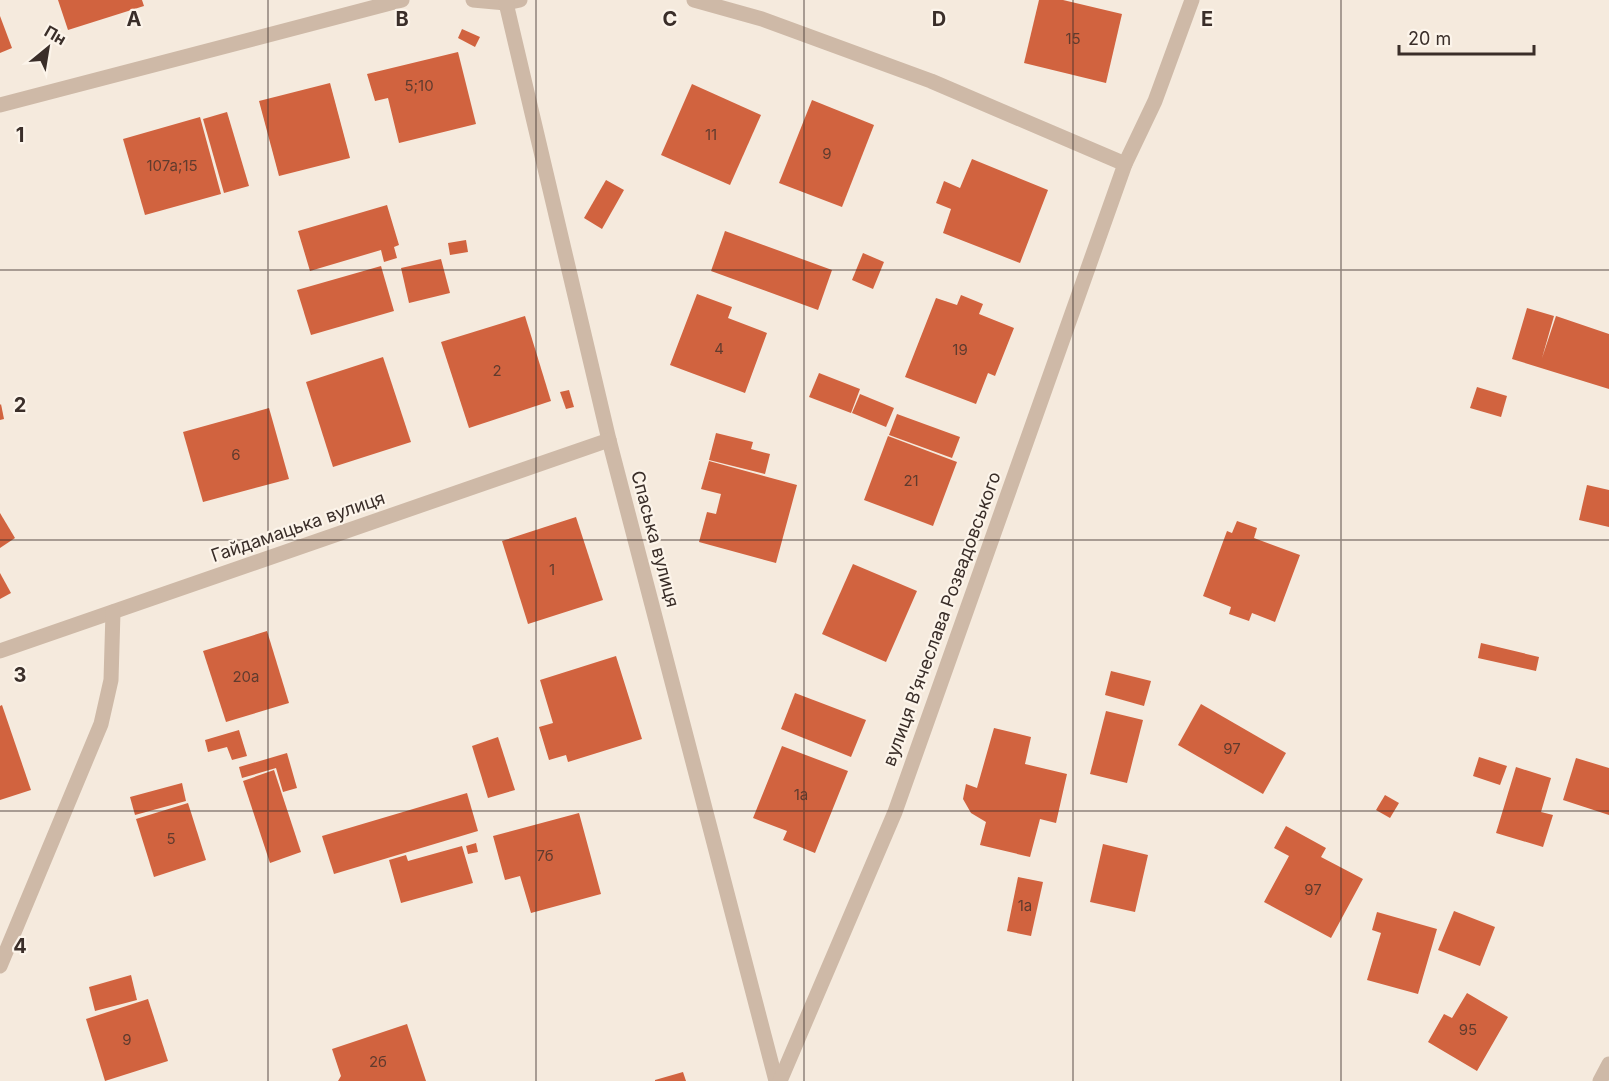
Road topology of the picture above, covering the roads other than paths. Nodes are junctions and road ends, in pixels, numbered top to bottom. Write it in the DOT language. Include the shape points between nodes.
graph roads {
  1 [pos="402,0"];
  2 [pos="473,0"];
  3 [pos="694,0"];
  4 [pos="1192,0"];
  5 [pos="513,2"];
  6 [pos="0,105"];
  7 [pos="1125,164"];
  8 [pos="609,440"];
  9 [pos="113,612"];
  10 [pos="0,651"];
  11 [pos="0,966"];
  12 [pos="1609,1064"];
  13 [pos="778,1081"];
  14 [pos="1600,1081"];
  1 -- 6 [label="street"];
  2 -- 5 [label="street"];
  3 -- 7 [label="street" via="762,19 930,81"];
  4 -- 7 [label="street, вулиця Вʼячеслава Розвадовського" via="1155,101"];
  5 -- 8 [label="street, Спаська вулиця"];
  7 -- 13 [label="street, вулиця Вʼячеслава Розвадовського" via="895,812"];
  8 -- 9 [label="street, Гайдамацька вулиця"];
  8 -- 13 [label="street, Спаська вулиця"];
  9 -- 10 [label="street, Гайдамацька вулиця"];
  9 -- 11 [label="street" via="111,680 101,724"];
  12 -- 14 [label="street"];
}
